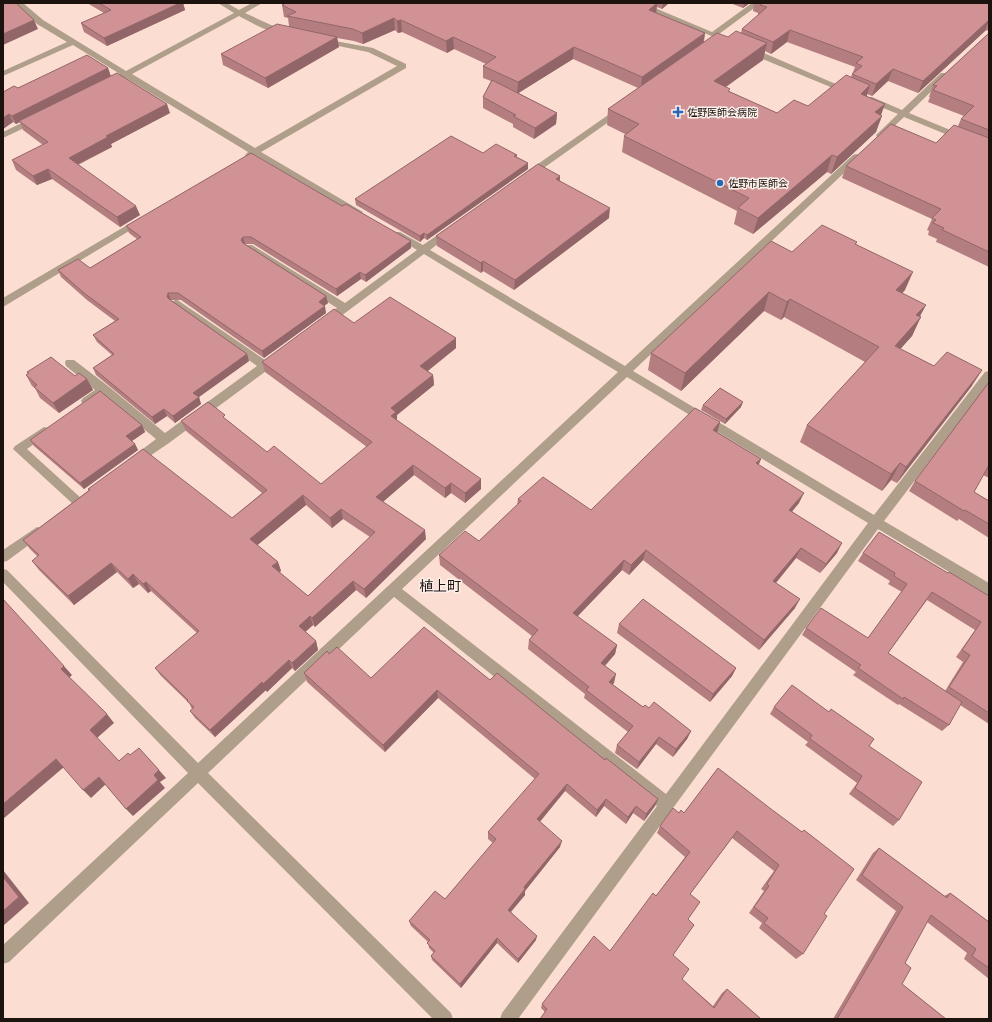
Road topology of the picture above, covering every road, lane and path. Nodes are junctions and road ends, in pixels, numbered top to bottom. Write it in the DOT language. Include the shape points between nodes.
graph roads {
  1 [pos="18,3"];
  2 [pos="222,3"];
  3 [pos="258,3"];
  4 [pos="637,3"];
  5 [pos="757,3"];
  6 [pos="239,13"];
  7 [pos="291,34"];
  8 [pos="717,37"];
  9 [pos="312,38"];
  10 [pos="73,42"];
  11 [pos="708,47"];
  12 [pos="955,66"];
  13 [pos="3,74"];
  14 [pos="127,74"];
  15 [pos="114,81"];
  16 [pos="630,102"];
  17 [pos="904,113"];
  18 [pos="44,115"];
  19 [pos="3,135"];
  20 [pos="989,149"];
  21 [pos="255,152"];
  22 [pos="241,160"];
  23 [pos="520,180"];
  24 [pos="146,217"];
  25 [pos="369,218"];
  26 [pos="456,226"];
  27 [pos="389,230"];
  28 [pos="249,247"];
  29 [pos="423,249"];
  30 [pos="3,303"];
  31 [pos="176,303"];
  32 [pos="344,307"];
  33 [pos="314,330"];
  34 [pos="283,352"];
  35 [pos="70,363"];
  36 [pos="265,366"];
  37 [pos="626,371"];
  38 [pos="989,375"];
  39 [pos="104,389"];
  40 [pos="80,406"];
  41 [pos="55,424"];
  42 [pos="165,440"];
  43 [pos="128,466"];
  44 [pos="78,502"];
  45 [pos="876,522"];
  46 [pos="47,525"];
  47 [pos="3,557"];
  48 [pos="3,574"];
  49 [pos="394,590"];
  50 [pos="989,590"];
  51 [pos="198,773"];
  52 [pos="667,804"];
  53 [pos="3,956"];
  54 [pos="445,1019"];
  55 [pos="508,1019"];
  1 -- 10 [label="street" via="40,22"];
  2 -- 6 [label="street"];
  3 -- 6 [label="street"];
  4 -- 8 [label="street"];
  5 -- 8 [label="street"];
  6 -- 7 [label="street"];
  6 -- 14 [label="street"];
  8 -- 11 [label="street"];
  8 -- 17 [label="street"];
  9 -- 21 [label="street" via="370,50 403,66"];
  10 -- 13 [label="street"];
  10 -- 14 [label="street"];
  12 -- 17 [label="street"];
  14 -- 15 [label="street"];
  14 -- 21 [label="street"];
  16 -- 23 [label="street"];
  17 -- 20 [label="street"];
  17 -- 37 [label="street"];
  18 -- 19 [label="street"];
  21 -- 22 [label="street"];
  21 -- 25 [label="street"];
  24 -- 30 [label="street"];
  26 -- 29 [label="street"];
  27 -- 29 [label="street"];
  28 -- 32 [label="street"];
  29 -- 32 [label="street"];
  29 -- 37 [label="street"];
  31 -- 36 [label="street"];
  32 -- 33 [label="street"];
  34 -- 36 [label="street"];
  35 -- 39 [label="street"];
  36 -- 42 [label="street"];
  37 -- 45 [label="street"];
  37 -- 49 [label="street"];
  38 -- 45 [label="street"];
  39 -- 40 [label="street"];
  39 -- 42 [label="street"];
  41 -- 44 [label="street" via="19,449"];
  42 -- 43 [label="street"];
  45 -- 50 [label="street"];
  45 -- 52 [label="street"];
  46 -- 47 [label="street"];
  48 -- 51 [label="street"];
  49 -- 51 [label="street"];
  49 -- 52 [label="street"];
  51 -- 53 [label="street"];
  51 -- 54 [label="street"];
  52 -- 55 [label="street"];
}
